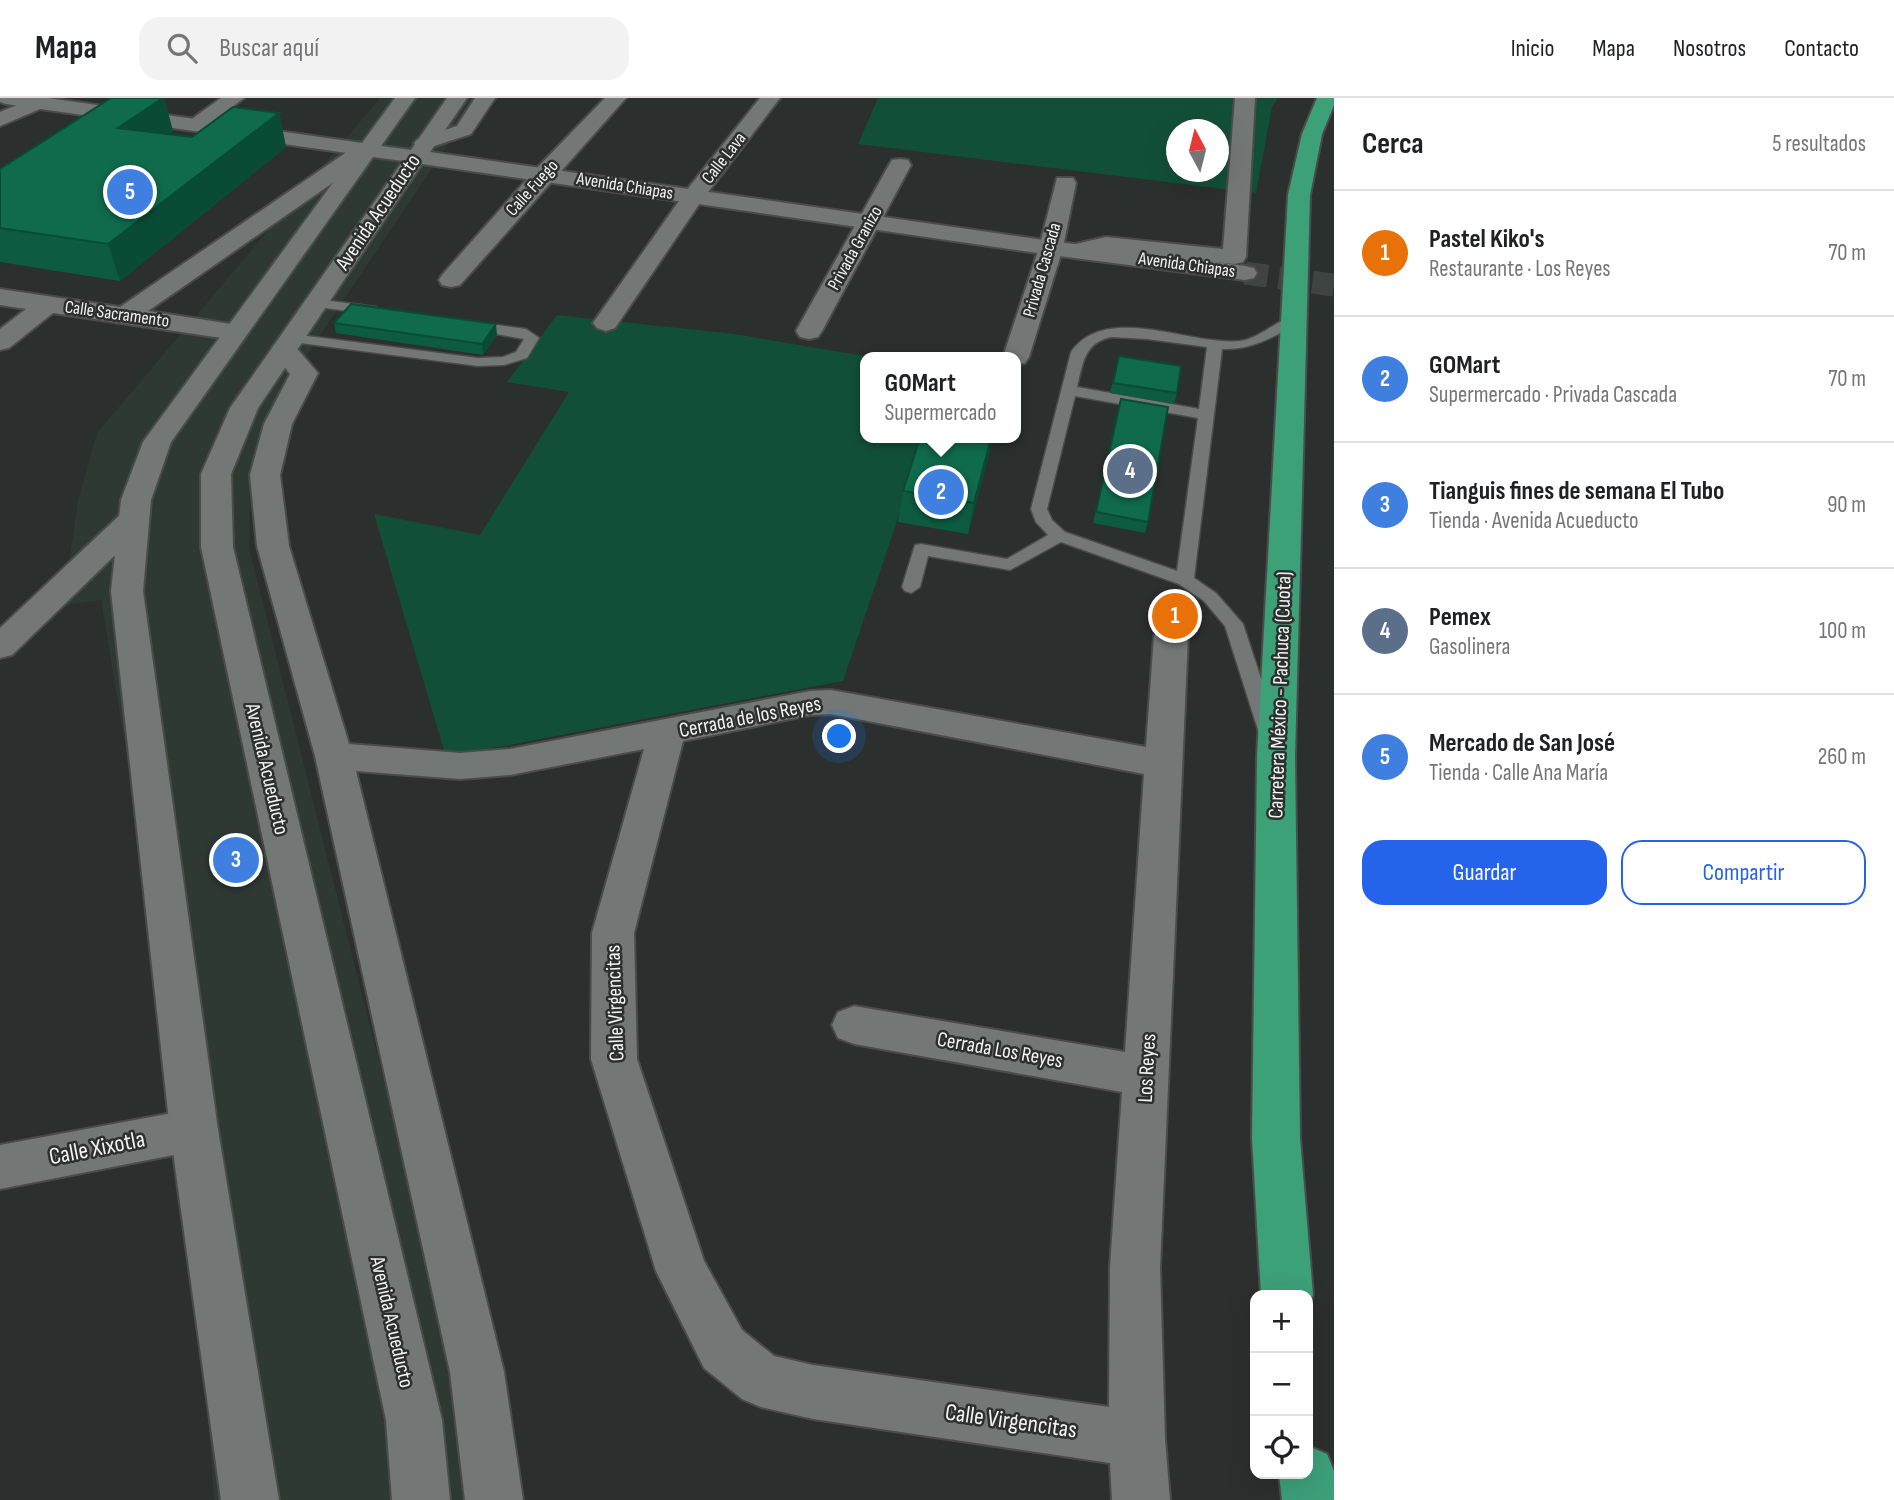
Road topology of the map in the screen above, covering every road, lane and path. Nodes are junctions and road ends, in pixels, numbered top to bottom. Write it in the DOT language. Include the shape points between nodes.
graph roads {
  1 [pos="6,98"];
  2 [pos="234,98"];
  3 [pos="405,98"];
  4 [pos="457,98"];
  5 [pos="485,98"];
  6 [pos="616,98"];
  7 [pos="771,98"];
  8 [pos="1245,98"];
  9 [pos="1327,98"];
  10 [pos="38,103"];
  11 [pos="124,116"];
  12 [pos="0,120"];
  13 [pos="196,125"];
  14 [pos="102,130"];
  15 [pos="366,150"];
  16 [pos="420,150"];
  17 [pos="900,165"];
  18 [pos="544,174"];
  19 [pos="1066,183"];
  20 [pos="694,197"];
  21 [pos="869,222"];
  22 [pos="1062,249"];
  23 [pos="1245,273"];
  24 [pos="450,280"];
  25 [pos="0,297"];
  26 [pos="316,303"];
  27 [pos="48,304"];
  28 [pos="395,314"];
  29 [pos="126,316"];
  30 [pos="1294,320"];
  31 [pos="447,322"];
  32 [pos="606,323"];
  33 [pos="235,331"];
  34 [pos="809,331"];
  35 [pos="0,342"];
  36 [pos="288,344"];
  37 [pos="1215,344"];
  38 [pos="1018,352"];
  39 [pos="1069,390"];
  40 [pos="1206,415"];
  41 [pos="133,520"];
  42 [pos="1059,536"];
  43 [pos="1185,580"];
  44 [pos="911,587"];
  45 [pos="1171,636"];
  46 [pos="0,647"];
  47 [pos="667,732"];
  48 [pos="334,756"];
  49 [pos="1276,757"];
  50 [pos="1163,764"];
  51 [pos="854,1025"];
  52 [pos="1146,1076"];
  53 [pos="194,1130"];
  54 [pos="0,1167"];
  55 [pos="1286,1290"];
  56 [pos="1137,1439"];
  57 [pos="1308,1479"];
  58 [pos="250,1500"];
  59 [pos="421,1500"];
  60 [pos="494,1500"];
  61 [pos="1141,1500"];
  62 [pos="1311,1500"];
  1 -- 10 [label="street, Avenida Chiapas"];
  2 -- 13 [label="street"];
  3 -- 15 [label="street, Avenida Acueducto"];
  4 -- 16 [label="street, Avenida Acueducto"];
  5 -- 16 [label="street" via="464,130"];
  6 -- 18 [label="street, Calle Fuego"];
  7 -- 20 [label="street, Calle Lava"];
  8 -- 22 [label="street" via="1234,257 1106,244"];
  9 -- 30 [label="highway, Carretera México - Pachuca (Cuota)" via="1312,134 1299,195"];
  10 -- 11 [label="street, Avenida Chiapas"];
  10 -- 12 [label="street"];
  11 -- 13 [label="street, Avenida Chiapas"];
  11 -- 14 [label="street"];
  13 -- 15 [label="street, Avenida Chiapas"];
  15 -- 16 [label="street, Avenida Chiapas"];
  15 -- 29 [label="street"];
  15 -- 33 [label="street, Avenida Acueducto"];
  16 -- 18 [label="street, Avenida Chiapas"];
  16 -- 26 [label="street, Avenida Acueducto"];
  17 -- 21 [label="street, Privada Granizo"];
  18 -- 20 [label="street, Avenida Chiapas"];
  18 -- 24 [label="street, Calle Fuego"];
  19 -- 22 [label="street, Privada Cascada"];
  20 -- 21 [label="street, Avenida Chiapas"];
  20 -- 32 [label="street, Calle Lava"];
  21 -- 22 [label="street, Avenida Chiapas"];
  21 -- 34 [label="street, Privada Granizo"];
  22 -- 23 [label="street, Avenida Chiapas"];
  22 -- 38 [label="street, Privada Cascada"];
  25 -- 27 [label="street, Calle Sacramento"];
  26 -- 28 [label="lane"];
  26 -- 36 [label="street, Avenida Acueducto"];
  27 -- 29 [label="street, Calle Sacramento"];
  27 -- 35 [label="street"];
  29 -- 33 [label="street, Calle Sacramento"];
  30 -- 37 [label="lane" via="1242,345"];
  30 -- 49 [label="highway, Carretera México - Pachuca (Cuota)"];
  31 -- 36 [label="lane" via="526,333 532,338 522,355 478,362"];
  33 -- 41 [label="street, Avenida Acueducto" via="157,442"];
  36 -- 48 [label="street" via="304,373 278,424 265,475 273,546"];
  36 -- 59 [label="street, Avenida Acueducto" via="244,408 216,474 217,547 414,1420"];
  37 -- 39 [label="lane" via="1100,334 1078,352"];
  37 -- 40 [label="lane"];
  39 -- 40 [label="lane"];
  39 -- 42 [label="lane" via="1039,509 1044,522"];
  40 -- 43 [label="lane"];
  41 -- 46 [label="street"];
  41 -- 53 [label="street, Avenida Acueducto" via="127,591"];
  42 -- 43 [label="lane"];
  42 -- 44 [label="lane" via="1010,565 922,549"];
  43 -- 49 [label="lane" via="1210,597 1234,624"];
  45 -- 50 [label="street, Los Reyes"];
  47 -- 48 [label="street, Cerrada de los Reyes" via="510,762 460,766"];
  47 -- 50 [label="street, Cerrada de los Reyes" via="831,702"];
  47 -- 56 [label="street, Calle Virgencitas" via="613,933 614,1059 682,1271 723,1349 761,1380 813,1392"];
  48 -- 60 [label="street" via="477,1372"];
  49 -- 55 [label="highway, Carretera México - Pachuca (Cuota)" via="1276,1138"];
  50 -- 52 [label="street, Los Reyes"];
  51 -- 52 [label="street, Cerrada Los Reyes"];
  52 -- 56 [label="street, Los Reyes" via="1135,1268"];
  53 -- 54 [label="street, Calle Xixotla"];
  53 -- 58 [label="street, Avenida Acueducto"];
  56 -- 61 [label="street, Los Reyes"];
  57 -- 62 [label="highway"];
}
